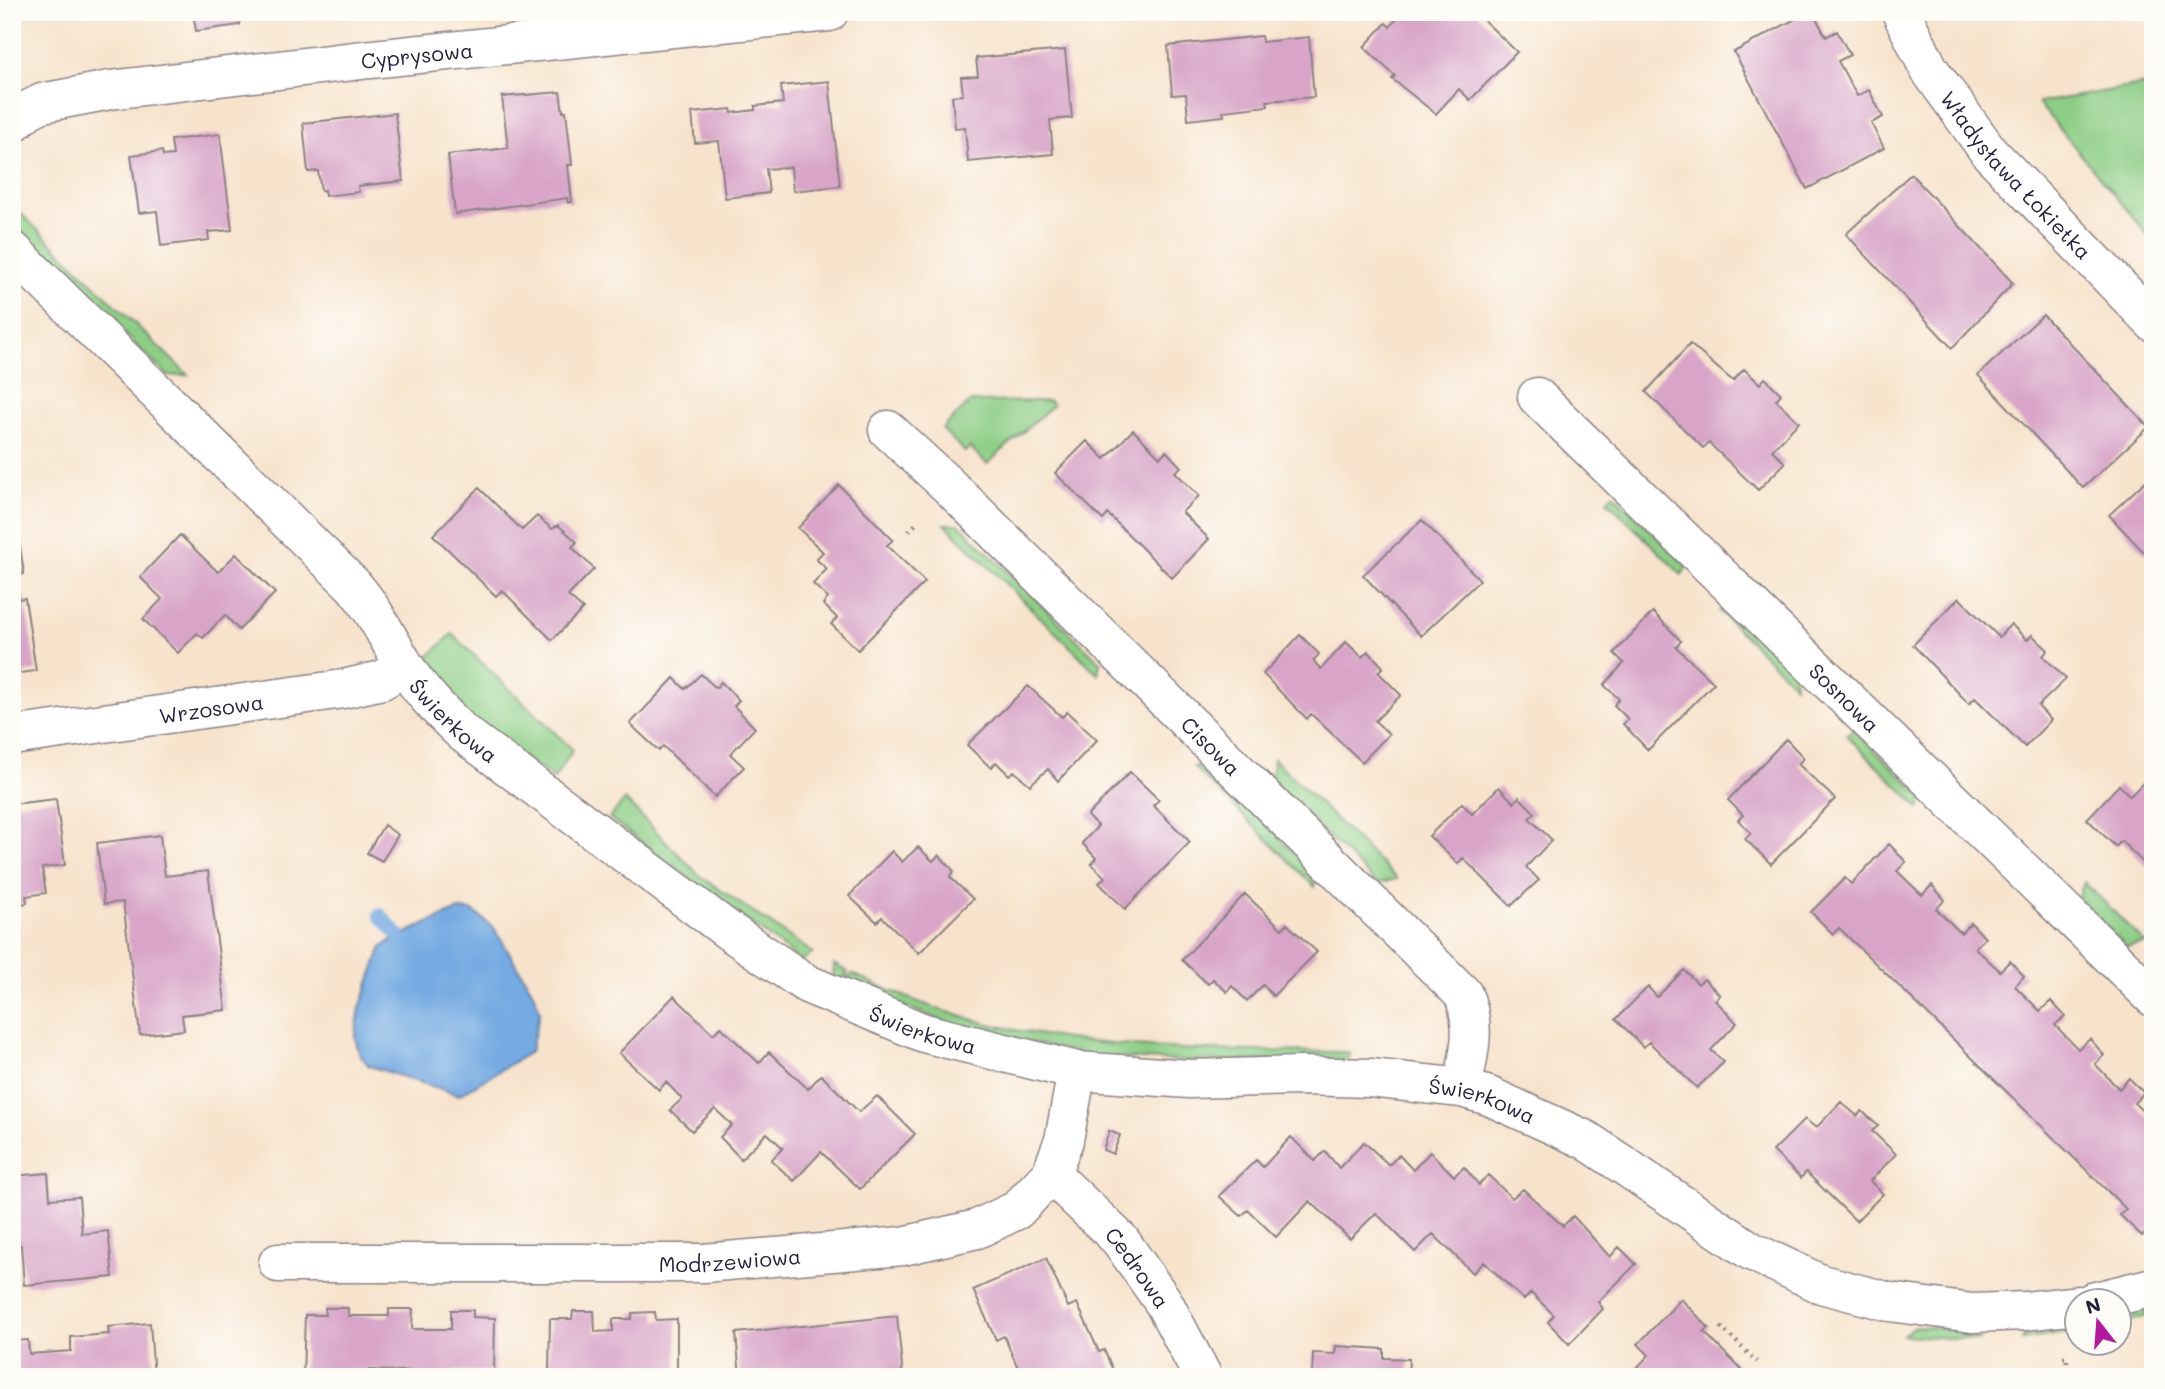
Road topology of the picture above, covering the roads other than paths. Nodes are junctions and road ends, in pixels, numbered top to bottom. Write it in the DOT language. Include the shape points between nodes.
graph roads {
  1 [pos="829,12"];
  2 [pos="1901,12"];
  3 [pos="12,124"];
  4 [pos="12,250"];
  5 [pos="2153,321"];
  6 [pos="1537,397"];
  7 [pos="888,430"];
  8 [pos="405,667"];
  9 [pos="12,736"];
  10 [pos="2153,997"];
  11 [pos="1077,1071"];
  12 [pos="1462,1088"];
  13 [pos="1051,1174"];
  14 [pos="278,1263"];
  15 [pos="2153,1287"];
  16 [pos="2134,1291"];
  17 [pos="2064,1306"];
  18 [pos="1203,1377"];
  1 -- 3 [label="street, Cyprysowa" via="110,90 42,103"];
  2 -- 5 [label="street, Władysława Łokietka" via="1929,69 1989,152"];
  4 -- 8 [label="street, Świerkowa" via="353,586 375,612"];
  6 -- 10 [label="street, Sosnowa"];
  7 -- 12 [label="street, Cisowa" via="1463,994 1472,1033"];
  8 -- 9 [label="street, Wrzosowa" via="382,680 343,689"];
  8 -- 11 [label="street, Świerkowa" via="430,702 463,733 807,984 924,1033"];
  11 -- 12 [label="street, Świerkowa" via="1189,1079 1370,1078"];
  11 -- 13 [label="street, Modrzewiowa" via="1064,1140"];
  12 -- 17 [label="street, Świerkowa" via="1586,1140 1743,1246 1821,1284 1891,1303 1972,1313"];
  13 -- 14 [label="street, Modrzewiowa" via="1017,1210 977,1229 903,1246 704,1263"];
  13 -- 18 [label="street, Cedrowa" via="1120,1240 1164,1303"];
  15 -- 16 [label="street"];
}
